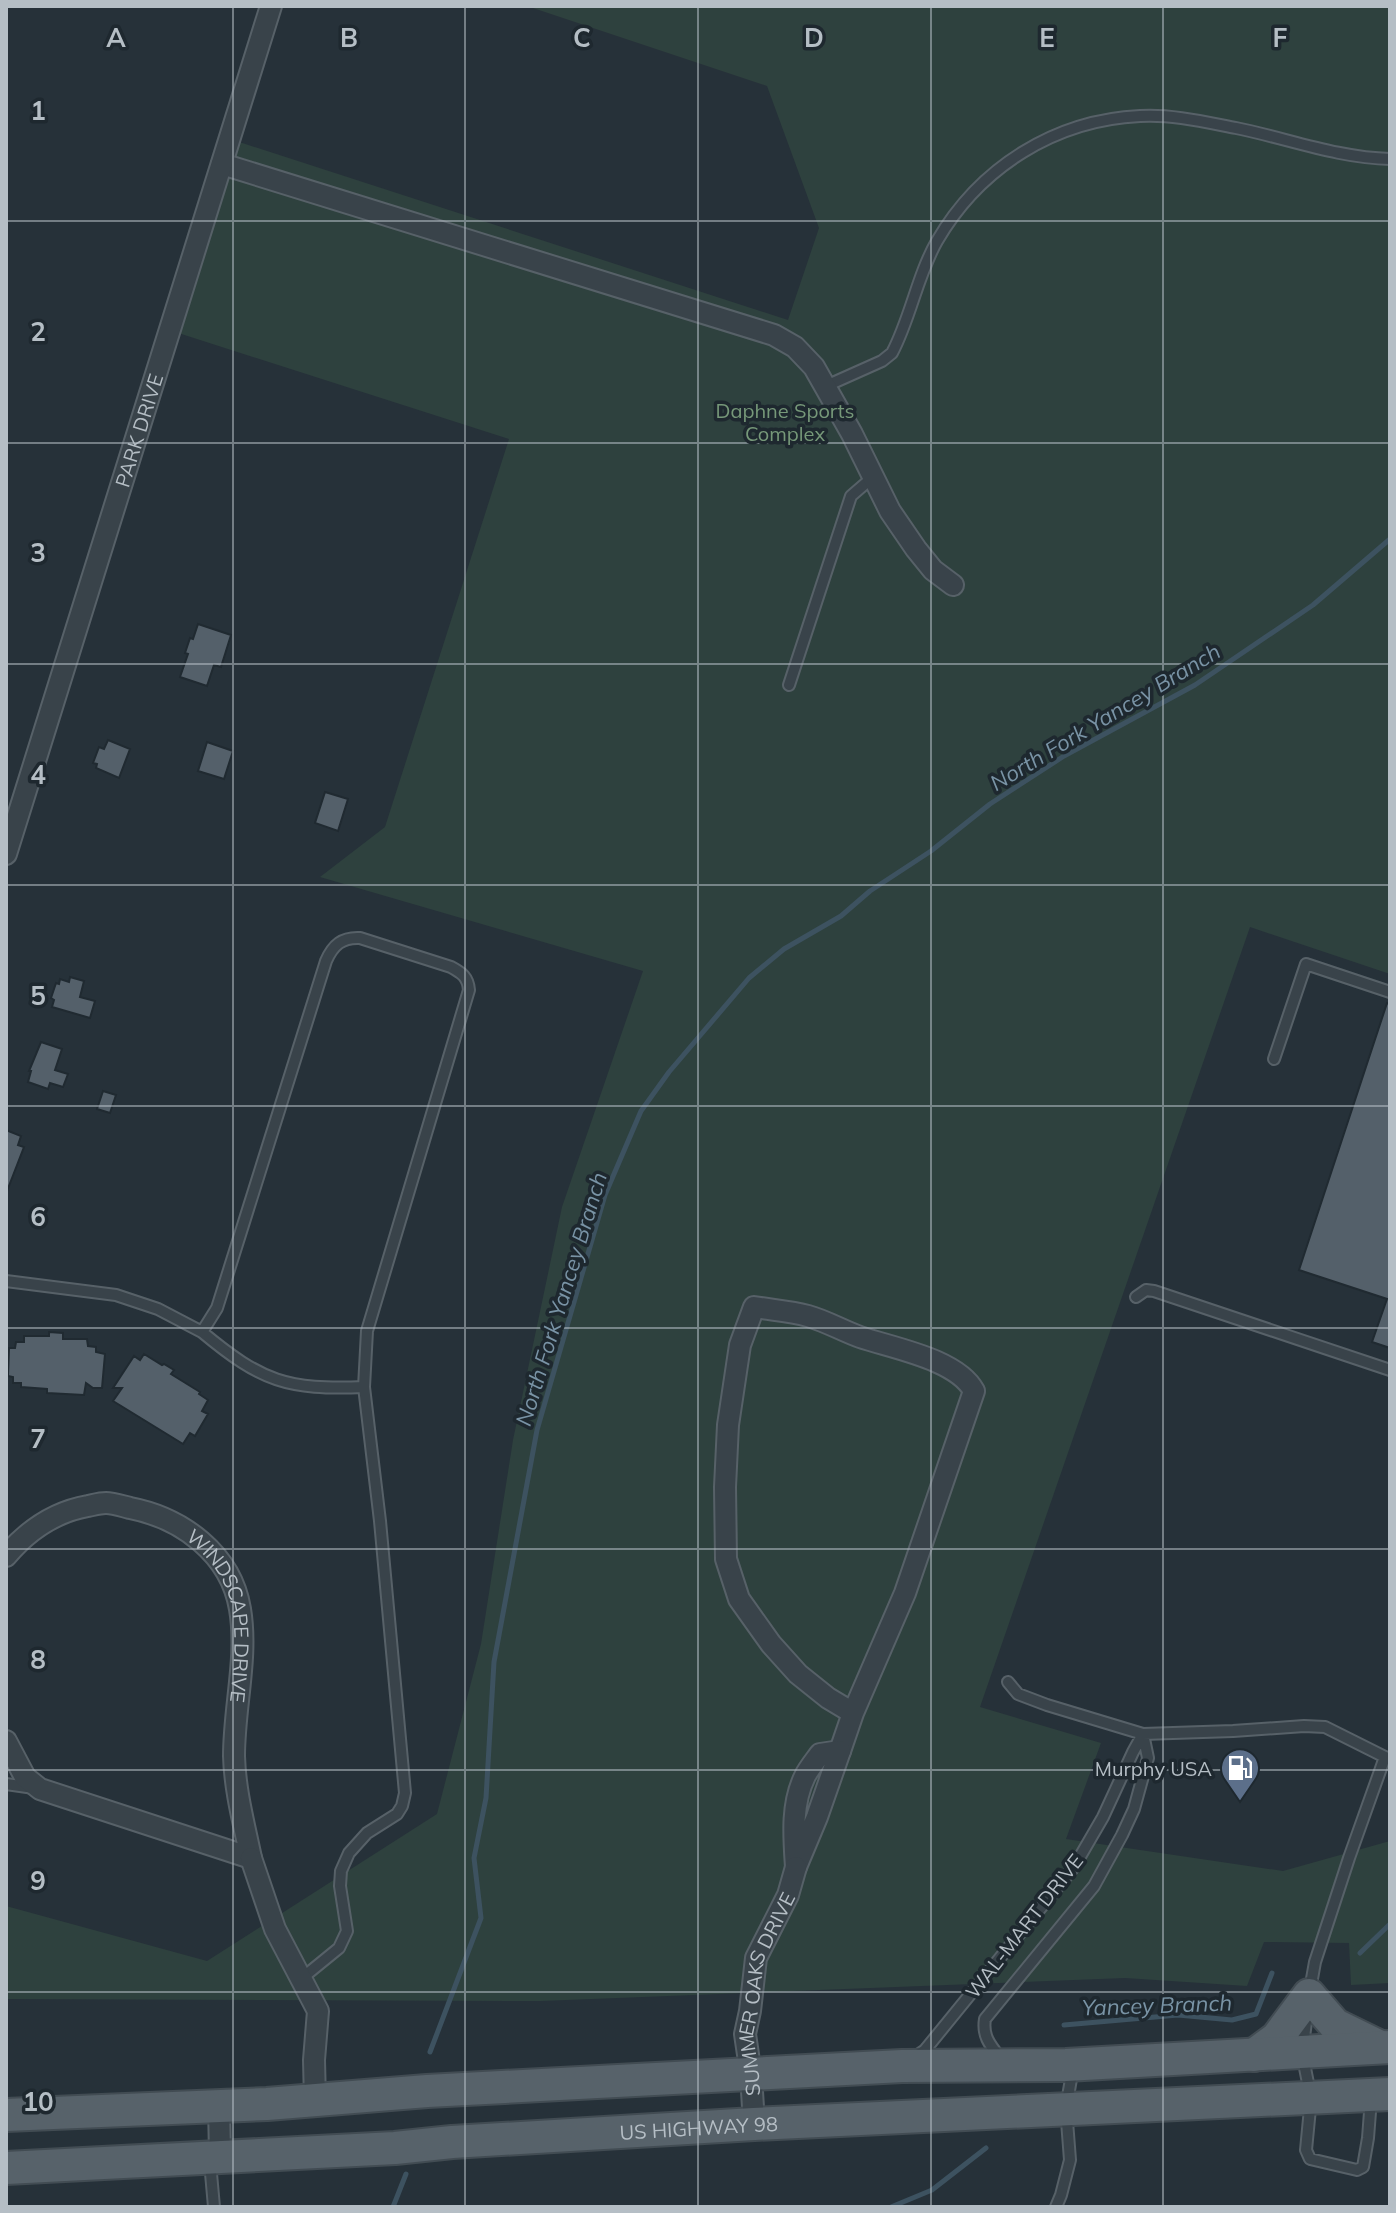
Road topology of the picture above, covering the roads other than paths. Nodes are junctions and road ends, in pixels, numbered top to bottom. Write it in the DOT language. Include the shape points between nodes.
graph roads {
  1 [pos="271,6"];
  2 [pos="1390,159"];
  3 [pos="222,164"];
  4 [pos="826,386"];
  5 [pos="873,477"];
  6 [pos="953,585"];
  7 [pos="789,685"];
  8 [pos="6,854"];
  9 [pos="1390,992"];
  10 [pos="1274,1059"];
  11 [pos="6,1281"];
  12 [pos="1136,1297"];
  13 [pos="202,1332"];
  14 [pos="1390,1370"];
  15 [pos="364,1387"];
  16 [pos="6,1556"];
  17 [pos="1008,1682"];
  18 [pos="853,1713"];
  19 [pos="1143,1734"];
  20 [pos="6,1741"];
  21 [pos="1387,1758"];
  22 [pos="6,1784"];
  23 [pos="40,1789"];
  24 [pos="251,1858"];
  25 [pos="301,1979"];
  26 [pos="1309,1995"];
  27 [pos="1386,2048"];
  28 [pos="1302,2053"];
  29 [pos="1254,2055"];
  30 [pos="1066,2065"];
  31 [pos="902,2066"];
  32 [pos="1008,2067"];
  33 [pos="751,2075"];
  34 [pos="1380,2095"];
  35 [pos="1311,2098"];
  36 [pos="315,2101"];
  37 [pos="219,2106"];
  38 [pos="1066,2108"];
  39 [pos="6,2115"];
  40 [pos="754,2124"];
  41 [pos="215,2156"];
  42 [pos="6,2168"];
  43 [pos="214,2207"];
  44 [pos="1056,2207"];
  1 -- 3 [label="street, PARK DRIVE"];
  2 -- 4 [label="lane" via="1142,115 1053,135 1005,162 947,225 927,260 892,353"];
  3 -- 4 [label="street" via="774,335 795,347"];
  3 -- 8 [label="street, PARK DRIVE"];
  4 -- 5 [label="street"];
  5 -- 6 [label="street" via="916,549"];
  5 -- 7 [label="lane" via="851,496"];
  9 -- 10 [label="lane" via="1306,964"];
  11 -- 13 [label="lane" via="116,1295"];
  12 -- 14 [label="lane" via="1154,1291"];
  13 -- 15 [label="lane" via="274,1380 311,1388"];
  13 -- 15 [label="lane" via="217,1308 331,949 350,937 360,938 437,962 462,973 469,990 367,1331"];
  15 -- 25 [label="lane" via="405,1793 397,1814 367,1833 349,1853 340,1886 347,1931 339,1948"];
  16 -- 24 [label="street, WINDSCAPE DRIVE" via="50,1518 106,1503 166,1519 215,1555 240,1608 234,1759"];
  17 -- 19 [label="lane" via="1018,1694"];
  18 -- 18 [label="street, SUMMER OAKS DRIVE" via="905,1593 974,1391 959,1374 932,1360 810,1316 754,1307 740,1345 728,1425 726,1559 739,1599 771,1644 798,1674"];
  18 -- 33 [label="street, SUMMER OAKS DRIVE" via="788,1895 756,1958 745,2034"];
  19 -- 21 [label="lane" via="1325,1727"];
  19 -- 31 [label="lane, WAL-MART DRIVE" via="1074,1867 925,2050"];
  19 -- 32 [label="lane, WAL-MART DRIVE" via="1148,1758 1134,1809 1094,1886 985,2019 983,2031"];
  20 -- 23 [label="street" via="25,1777"];
  21 -- 26 [label="lane" via="1315,1962"];
  22 -- 23 [label="lane"];
  23 -- 24 [label="street"];
  24 -- 25 [label="street, WINDSCAPE DRIVE" via="275,1929"];
  25 -- 36 [label="street, WINDSCAPE DRIVE" via="318,2011"];
  26 -- 27 [label="main road" via="1335,2025"];
  26 -- 28 [label="lane"];
  26 -- 29 [label="main road" via="1277,2038"];
  27 -- 28 [label="main road"];
  28 -- 29 [label="main road"];
  28 -- 35 [label="lane"];
  29 -- 30 [label="main road"];
  30 -- 32 [label="main road"];
  30 -- 38 [label="lane" via="1071,2079"];
  31 -- 32 [label="main road"];
  31 -- 33 [label="main road"];
  33 -- 36 [label="main road"];
  33 -- 40 [label="street, SUMMER OAKS DRIVE"];
  34 -- 35 [label="main road, US HIGHWAY 98"];
  34 -- 35 [label="lane" via="1363,2167 1357,2170 1310,2159 1306,2150"];
  35 -- 38 [label="main road, US HIGHWAY 98"];
  36 -- 37 [label="main road"];
  37 -- 39 [label="main road"];
  37 -- 41 [label="street"];
  38 -- 40 [label="main road, US HIGHWAY 98"];
  38 -- 44 [label="lane" via="1070,2160"];
  40 -- 41 [label="main road, US HIGHWAY 98"];
  41 -- 42 [label="main road, US HIGHWAY 98"];
  41 -- 43 [label="lane"];
}
